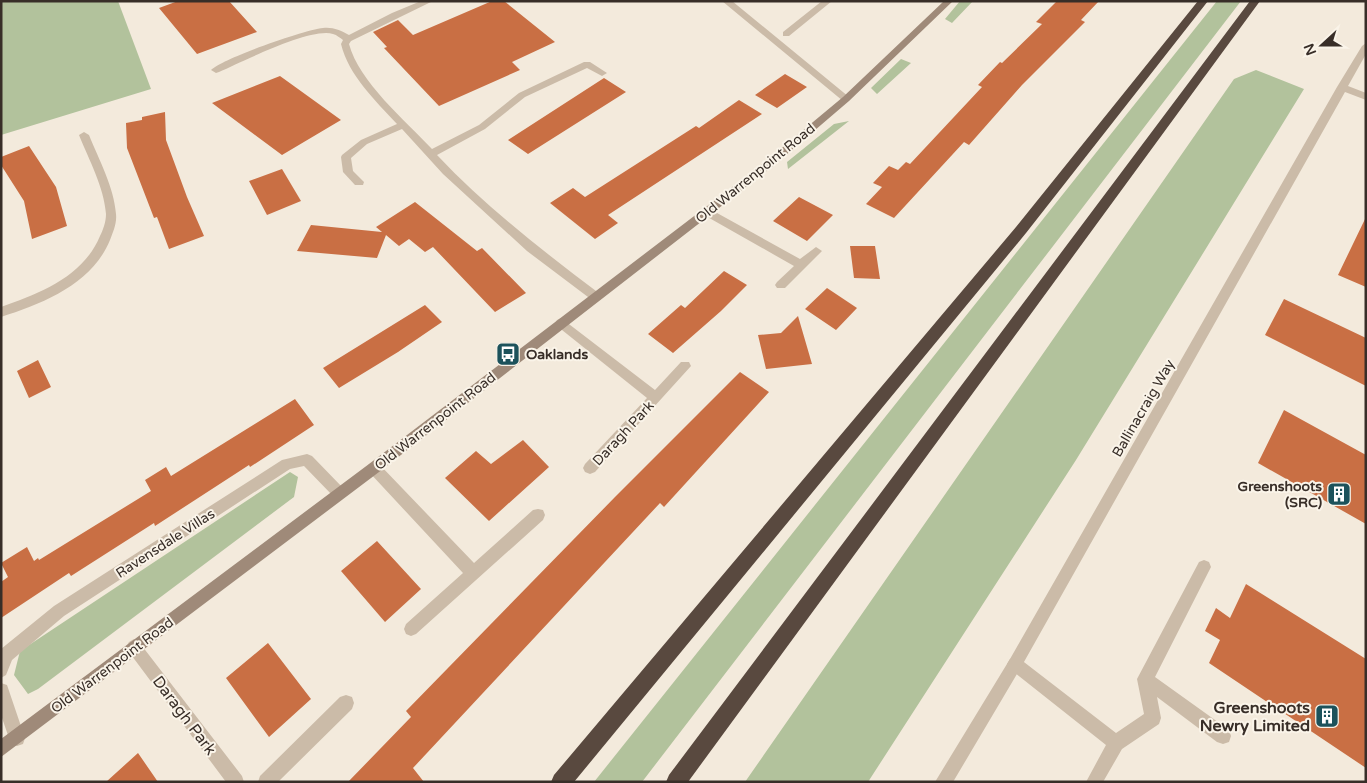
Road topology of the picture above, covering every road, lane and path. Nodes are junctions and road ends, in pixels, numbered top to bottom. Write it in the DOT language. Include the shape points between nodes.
graph roads {
  1 [pos="726,1"];
  2 [pos="828,1"];
  3 [pos="949,1"];
  4 [pos="1203,1"];
  5 [pos="1255,1"];
  6 [pos="427,2"];
  7 [pos="786,34"];
  8 [pos="348,39"];
  9 [pos="1366,46"];
  10 [pos="216,70"];
  11 [pos="602,73"];
  12 [pos="1342,87"];
  13 [pos="1366,97"];
  14 [pos="846,99"];
  15 [pos="402,124"];
  16 [pos="84,135"];
  17 [pos="430,154"];
  18 [pos="358,182"];
  19 [pos="708,212"];
  20 [pos="816,251"];
  21 [pos="801,265"];
  22 [pos="781,285"];
  23 [pos="596,297"];
  24 [pos="1,312"];
  25 [pos="561,323"];
  26 [pos="685,366"];
  27 [pos="655,398"];
  28 [pos="374,468"];
  29 [pos="590,468"];
  30 [pos="339,493"];
  31 [pos="538,515"];
  32 [pos="1204,567"];
  33 [pos="473,573"];
  34 [pos="411,629"];
  35 [pos="134,647"];
  36 [pos="1014,664"];
  37 [pos="1,670"];
  38 [pos="1145,679"];
  39 [pos="1,691"];
  40 [pos="346,703"];
  41 [pos="1223,736"];
  42 [pos="17,738"];
  43 [pos="1116,743"];
  44 [pos="1,749"];
  45 [pos="236,782"];
  46 [pos="266,782"];
  47 [pos="561,782"];
  48 [pos="676,782"];
  49 [pos="943,782"];
  50 [pos="1094,782"];
  1 -- 14 [label="street"];
  2 -- 7 [label="street"];
  3 -- 14 [label="street, Old Warrenpoint Road"];
  4 -- 47 [label="highway" via="1021,230"];
  5 -- 48 [label="highway"];
  6 -- 8 [label="street"];
  8 -- 10 [label="street" via="333,31 315,33 275,45"];
  8 -- 15 [label="street" via="345,44 348,56 363,81"];
  9 -- 12 [label="street, Ballinacraig Way"];
  11 -- 17 [label="street" via="587,64 544,83 522,95 482,127"];
  12 -- 13 [label="street"];
  12 -- 36 [label="street, Ballinacraig Way"];
  14 -- 19 [label="street, Old Warrenpoint Road"];
  15 -- 17 [label="street"];
  15 -- 18 [label="street" via="364,142 346,157 348,172"];
  16 -- 24 [label="street" via="112,215 103,247 85,270 50,293"];
  17 -- 23 [label="street" via="531,248"];
  19 -- 21 [label="street"];
  19 -- 23 [label="street, Old Warrenpoint Road"];
  20 -- 21 [label="street"];
  21 -- 22 [label="street"];
  23 -- 25 [label="street, Old Warrenpoint Road"];
  25 -- 27 [label="street, Daragh Park"];
  25 -- 28 [label="street, Old Warrenpoint Road"];
  26 -- 27 [label="street, Daragh Park"];
  27 -- 29 [label="street, Daragh Park"];
  28 -- 30 [label="street, Old Warrenpoint Road"];
  28 -- 33 [label="street"];
  30 -- 35 [label="street, Old Warrenpoint Road"];
  30 -- 37 [label="street, Ravensdale Villas" via="307,460 287,464 59,611 6,655"];
  31 -- 33 [label="street"];
  32 -- 38 [label="street"];
  33 -- 34 [label="street"];
  35 -- 42 [label="street, Old Warrenpoint Road"];
  35 -- 45 [label="street, Daragh Park"];
  36 -- 43 [label="street"];
  36 -- 49 [label="street, Ballinacraig Way"];
  38 -- 41 [label="street"];
  38 -- 43 [label="street" via="1153,718"];
  39 -- 42 [label="street"];
  40 -- 46 [label="street"];
  42 -- 44 [label="street, Old Warrenpoint Road"];
  43 -- 50 [label="street"];
}
